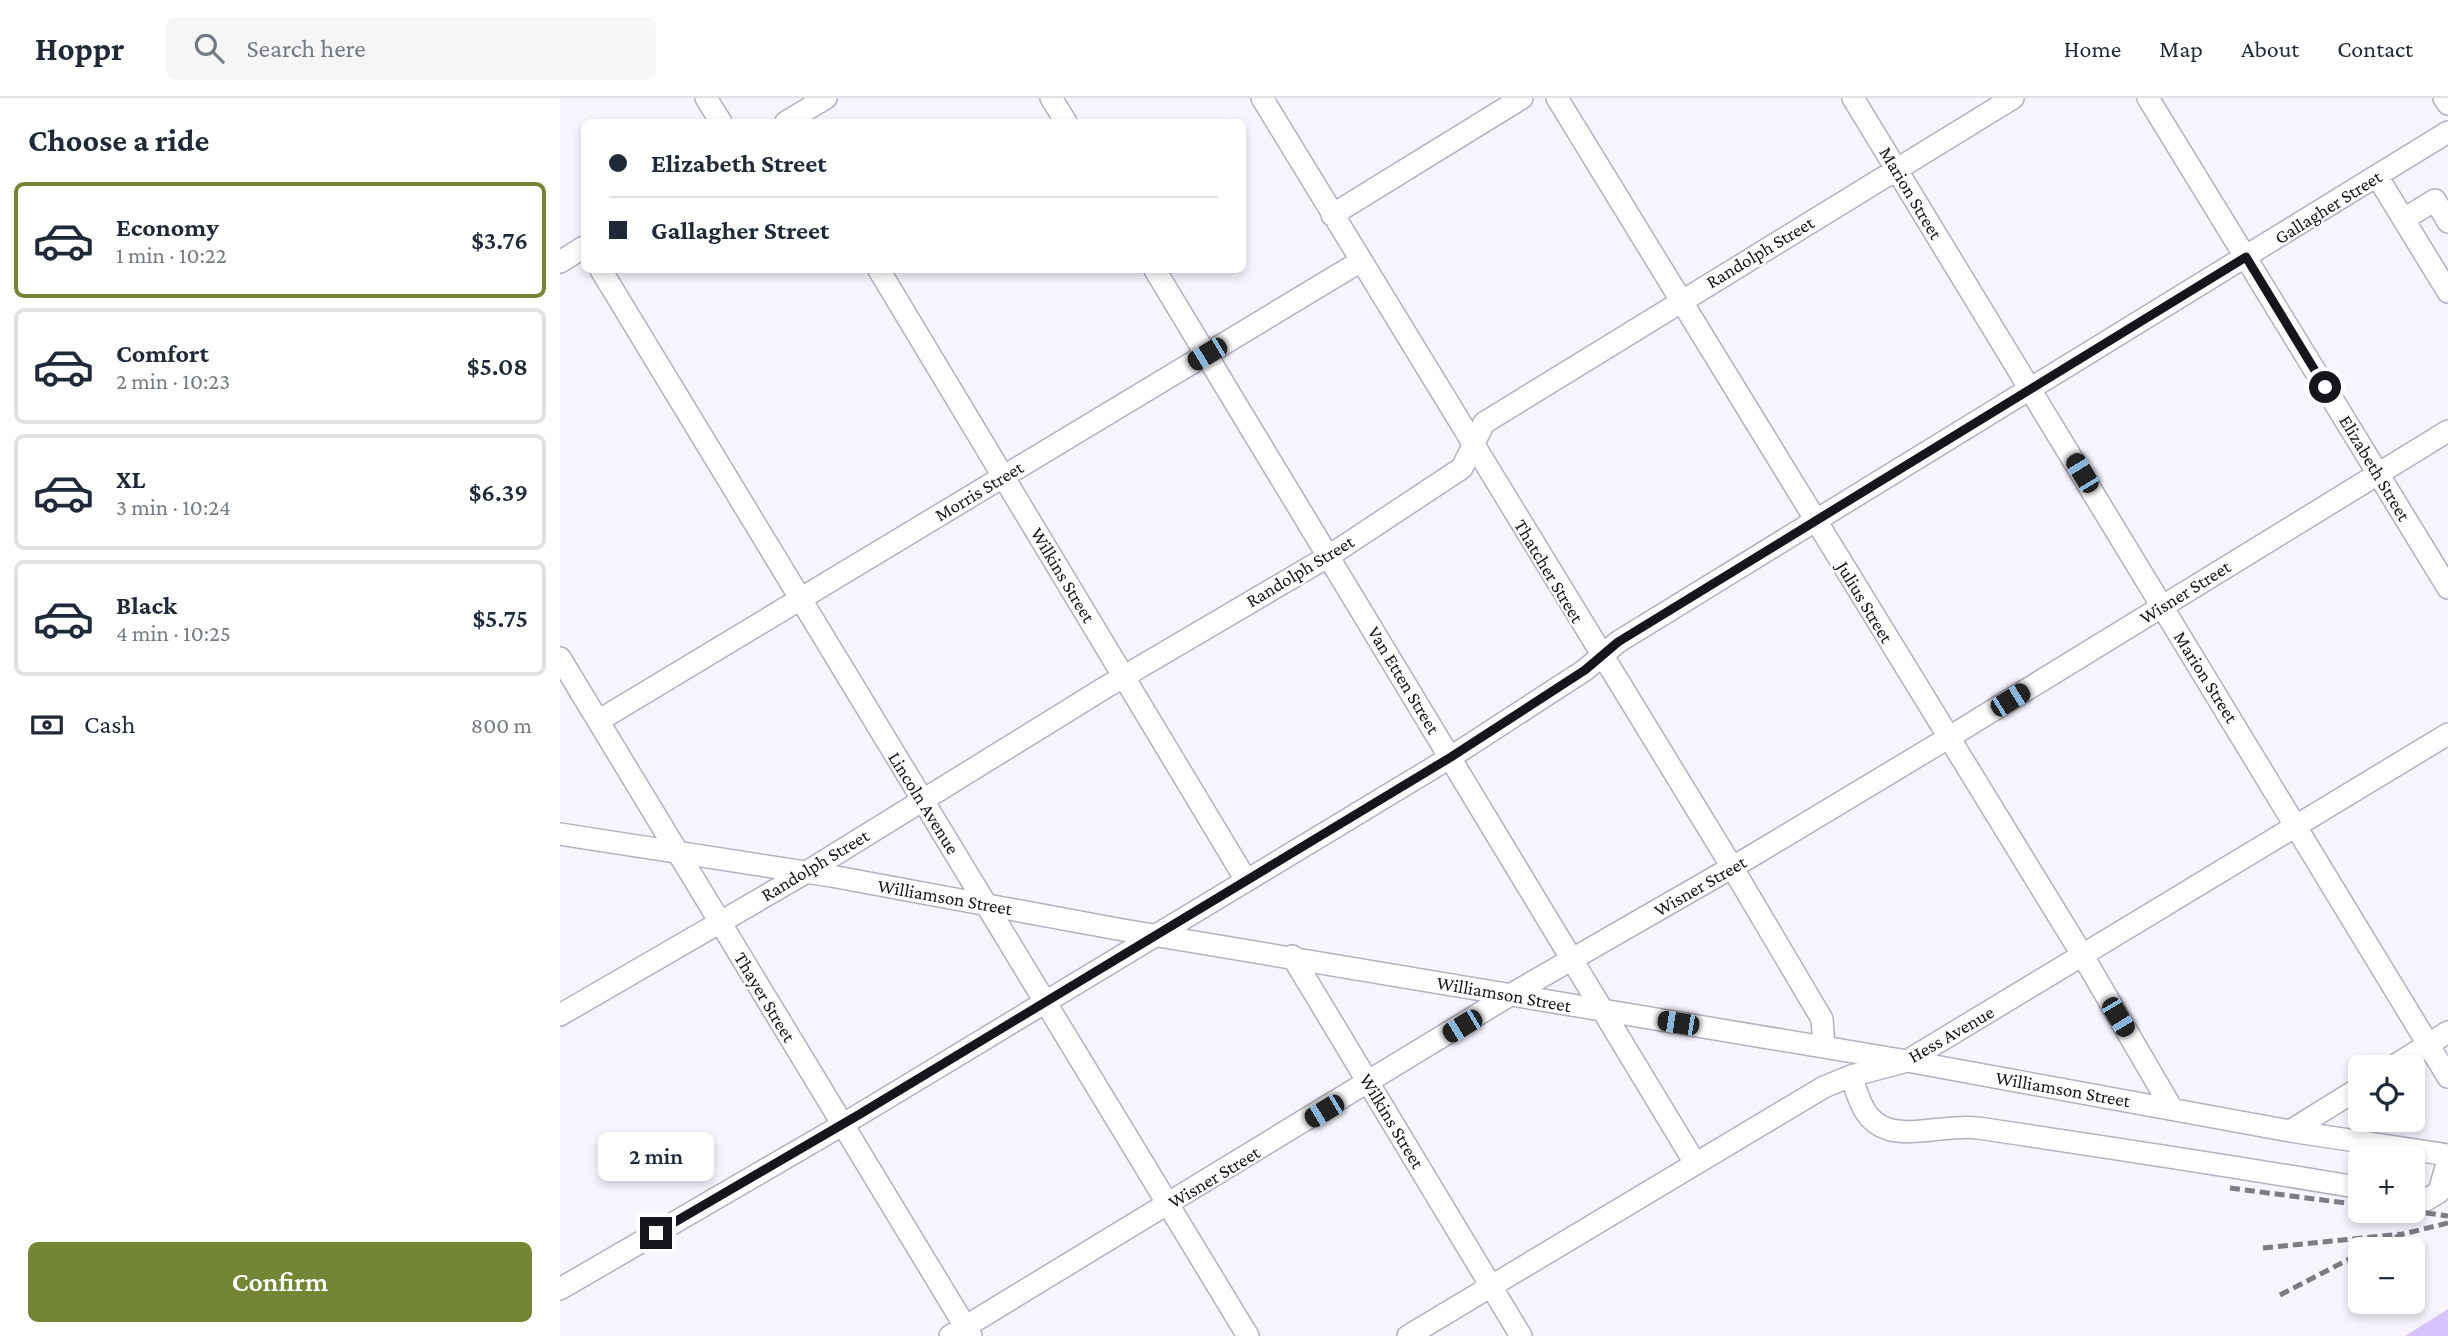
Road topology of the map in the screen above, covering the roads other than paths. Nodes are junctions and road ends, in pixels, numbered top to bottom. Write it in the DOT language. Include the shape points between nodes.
graph roads {
  1 [pos="706,98"];
  2 [pos="826,98"];
  3 [pos="1051,98"];
  4 [pos="1262,98"];
  5 [pos="1522,98"];
  6 [pos="1557,98"];
  7 [pos="1853,98"];
  8 [pos="2013,98"];
  9 [pos="2148,98"];
  10 [pos="2444,98"];
  11 [pos="2448,104"];
  12 [pos="719,119"];
  13 [pos="794,119"];
  14 [pos="1064,119"];
  15 [pos="2448,132"];
  16 [pos="1896,170"];
  17 [pos="2377,176"];
  18 [pos="1332,215"];
  19 [pos="2404,219"];
  20 [pos="2448,222"];
  21 [pos="581,249"];
  22 [pos="2246,257"];
  23 [pos="560,261"];
  24 [pos="1361,261"];
  25 [pos="603,273"];
  26 [pos="881,273"];
  27 [pos="1158,273"];
  28 [pos="2448,292"];
  29 [pos="1681,300"];
  30 [pos="1207,354"];
  31 [pos="2030,388"];
  32 [pos="2448,431"];
  33 [pos="1473,446"];
  34 [pos="2378,474"];
  35 [pos="1003,477"];
  36 [pos="1815,519"];
  37 [pos="1329,556"];
  38 [pos="2448,587"];
  39 [pos="800,597"];
  40 [pos="2162,606"];
  41 [pos="560,658"];
  42 [pos="1602,658"];
  43 [pos="1124,677"];
  44 [pos="598,720"];
  45 [pos="2448,734"];
  46 [pos="1948,738"];
  47 [pos="1451,757"];
  48 [pos="921,800"];
  49 [pos="2297,825"];
  50 [pos="560,834"];
  51 [pos="680,853"];
  52 [pos="1732,867"];
  53 [pos="805,873"];
  54 [pos="1246,880"];
  55 [pos="987,905"];
  56 [pos="719,921"];
  57 [pos="1157,935"];
  58 [pos="1292,956"];
  59 [pos="2083,956"];
  60 [pos="1572,959"];
  61 [pos="1510,995"];
  62 [pos="1044,1001"];
  63 [pos="1605,1011"];
  64 [pos="560,1015"];
  65 [pos="2448,1032"];
  66 [pos="2428,1044"];
  67 [pos="1824,1047"];
  68 [pos="2411,1055"];
  69 [pos="1907,1061"];
  70 [pos="1851,1076"];
  71 [pos="2448,1077"];
  72 [pos="1370,1083"];
  73 [pos="2348,1095"];
  74 [pos="2171,1107"];
  75 [pos="842,1125"];
  76 [pos="2290,1131"];
  77 [pos="2448,1155"];
  78 [pos="2448,1160"];
  79 [pos="1695,1163"];
  80 [pos="2348,1186"];
  81 [pos="2425,1199"];
  82 [pos="1168,1205"];
  83 [pos="1492,1286"];
  84 [pos="560,1289"];
  85 [pos="962,1333"];
  86 [pos="1248,1336"];
  87 [pos="1408,1336"];
  88 [pos="1521,1336"];
  1 -- 12 [label="street"];
  2 -- 13 [label="street"];
  3 -- 14 [label="street"];
  4 -- 18 [label="street, Thatcher Street"];
  5 -- 18 [label="street"];
  6 -- 29 [label="street, Julius Street"];
  7 -- 16 [label="street, Marion Street"];
  8 -- 16 [label="street, Randolph Street"];
  9 -- 22 [label="street, Elizabeth Street"];
  10 -- 11 [label="street"];
  15 -- 17 [label="street, Gallagher Street"];
  16 -- 29 [label="street, Randolph Street"];
  16 -- 31 [label="street, Marion Street"];
  17 -- 19 [label="street"];
  17 -- 22 [label="street, Gallagher Street"];
  18 -- 24 [label="street, Thatcher Street"];
  19 -- 20 [label="street" via="2435,200"];
  19 -- 28 [label="street"];
  21 -- 23 [label="street"];
  22 -- 31 [label="street, Gallagher Street"];
  22 -- 34 [label="street, Elizabeth Street"];
  24 -- 30 [label="street, Morris Street"];
  24 -- 33 [label="street, Thatcher Street"];
  25 -- 39 [label="street, Lincoln Avenue"];
  26 -- 35 [label="street, Wilkins Street"];
  27 -- 30 [label="street, Van Etten Street"];
  29 -- 33 [label="street, Randolph Street" via="1483,423"];
  29 -- 36 [label="street, Julius Street"];
  30 -- 35 [label="street, Morris Street"];
  30 -- 37 [label="street, Van Etten Street"];
  31 -- 36 [label="street, Gallagher Street"];
  31 -- 40 [label="street, Marion Street"];
  32 -- 34 [label="street, Wisner Street"];
  33 -- 37 [label="street, Randolph Street" via="1462,468"];
  33 -- 42 [label="street, Thatcher Street"];
  34 -- 38 [label="street, Elizabeth Street"];
  34 -- 40 [label="street, Wisner Street"];
  35 -- 39 [label="street, Morris Street"];
  35 -- 43 [label="street, Wilkins Street"];
  36 -- 42 [label="street, Gallagher Street" via="1618,642"];
  36 -- 46 [label="street, Julius Street"];
  37 -- 43 [label="street, Randolph Street"];
  37 -- 47 [label="street, Van Etten Street"];
  39 -- 44 [label="street, Morris Street"];
  39 -- 48 [label="street, Lincoln Avenue"];
  40 -- 46 [label="street, Wisner Street"];
  40 -- 49 [label="street, Marion Street"];
  41 -- 44 [label="street, Thayer Street"];
  42 -- 47 [label="street, Gallagher Street"];
  42 -- 52 [label="street, Thatcher Street"];
  43 -- 48 [label="street, Randolph Street"];
  43 -- 54 [label="street, Wilkins Street"];
  44 -- 51 [label="street, Thayer Street"];
  45 -- 49 [label="street, Hess Avenue"];
  46 -- 52 [label="street, Wisner Street"];
  46 -- 59 [label="street, Julius Street"];
  47 -- 54 [label="street, Gallagher Street"];
  47 -- 60 [label="street, Van Etten Street"];
  48 -- 53 [label="street, Randolph Street"];
  48 -- 55 [label="street, Lincoln Avenue"];
  49 -- 59 [label="street, Hess Avenue"];
  49 -- 66 [label="street, Marion Street"];
  50 -- 51 [label="street, Williamson Street"];
  51 -- 53 [label="street, Williamson Street"];
  51 -- 56 [label="street, Thayer Street"];
  52 -- 60 [label="street, Wisner Street"];
  52 -- 67 [label="street, Thatcher Street" via="1822,1019"];
  53 -- 55 [label="street, Williamson Street"];
  53 -- 56 [label="street, Randolph Street"];
  54 -- 57 [label="street, Gallagher Street"];
  55 -- 57 [label="street, Williamson Street"];
  55 -- 62 [label="street, Lincoln Avenue"];
  56 -- 64 [label="street, Randolph Street"];
  56 -- 75 [label="street, Thayer Street"];
  57 -- 58 [label="street, Williamson Street"];
  57 -- 62 [label="street, Gallagher Street"];
  58 -- 61 [label="street, Williamson Street"];
  58 -- 72 [label="street, Wilkins Street"];
  59 -- 69 [label="street, Hess Avenue"];
  59 -- 74 [label="street, Julius Street"];
  60 -- 61 [label="street, Wisner Street"];
  60 -- 63 [label="street, Van Etten Street"];
  61 -- 63 [label="street, Williamson Street"];
  61 -- 72 [label="street, Wisner Street"];
  62 -- 75 [label="street, Gallagher Street"];
  62 -- 82 [label="street, Lincoln Avenue"];
  63 -- 67 [label="street, Williamson Street"];
  63 -- 79 [label="street, Van Etten Street"];
  65 -- 66 [label="street"];
  66 -- 68 [label="street"];
  66 -- 71 [label="street, Marion Street"];
  67 -- 69 [label="street, Williamson Street"];
  69 -- 70 [label="street, Hess Avenue"];
  69 -- 74 [label="street, Williamson Street"];
  70 -- 79 [label="street, Hess Avenue" via="1824,1087"];
  70 -- 80 [label="street" via="1866,1114 1872,1122 1891,1130 1964,1126"];
  72 -- 82 [label="street, Wisner Street"];
  72 -- 83 [label="street, Wilkins Street"];
  73 -- 76 [label="street"];
  74 -- 76 [label="street, Williamson Street"];
  75 -- 84 [label="street, Gallagher Street"];
  75 -- 85 [label="street, Thayer Street"];
  76 -- 77 [label="street, Williamson Street"];
  78 -- 81 [label="street" via="2439,1192"];
  79 -- 83 [label="street, Hess Avenue"];
  82 -- 85 [label="street, Wisner Street"];
  82 -- 86 [label="street, Lincoln Avenue"];
  83 -- 87 [label="street, Hess Avenue"];
  83 -- 88 [label="street, Wilkins Street"];
}
